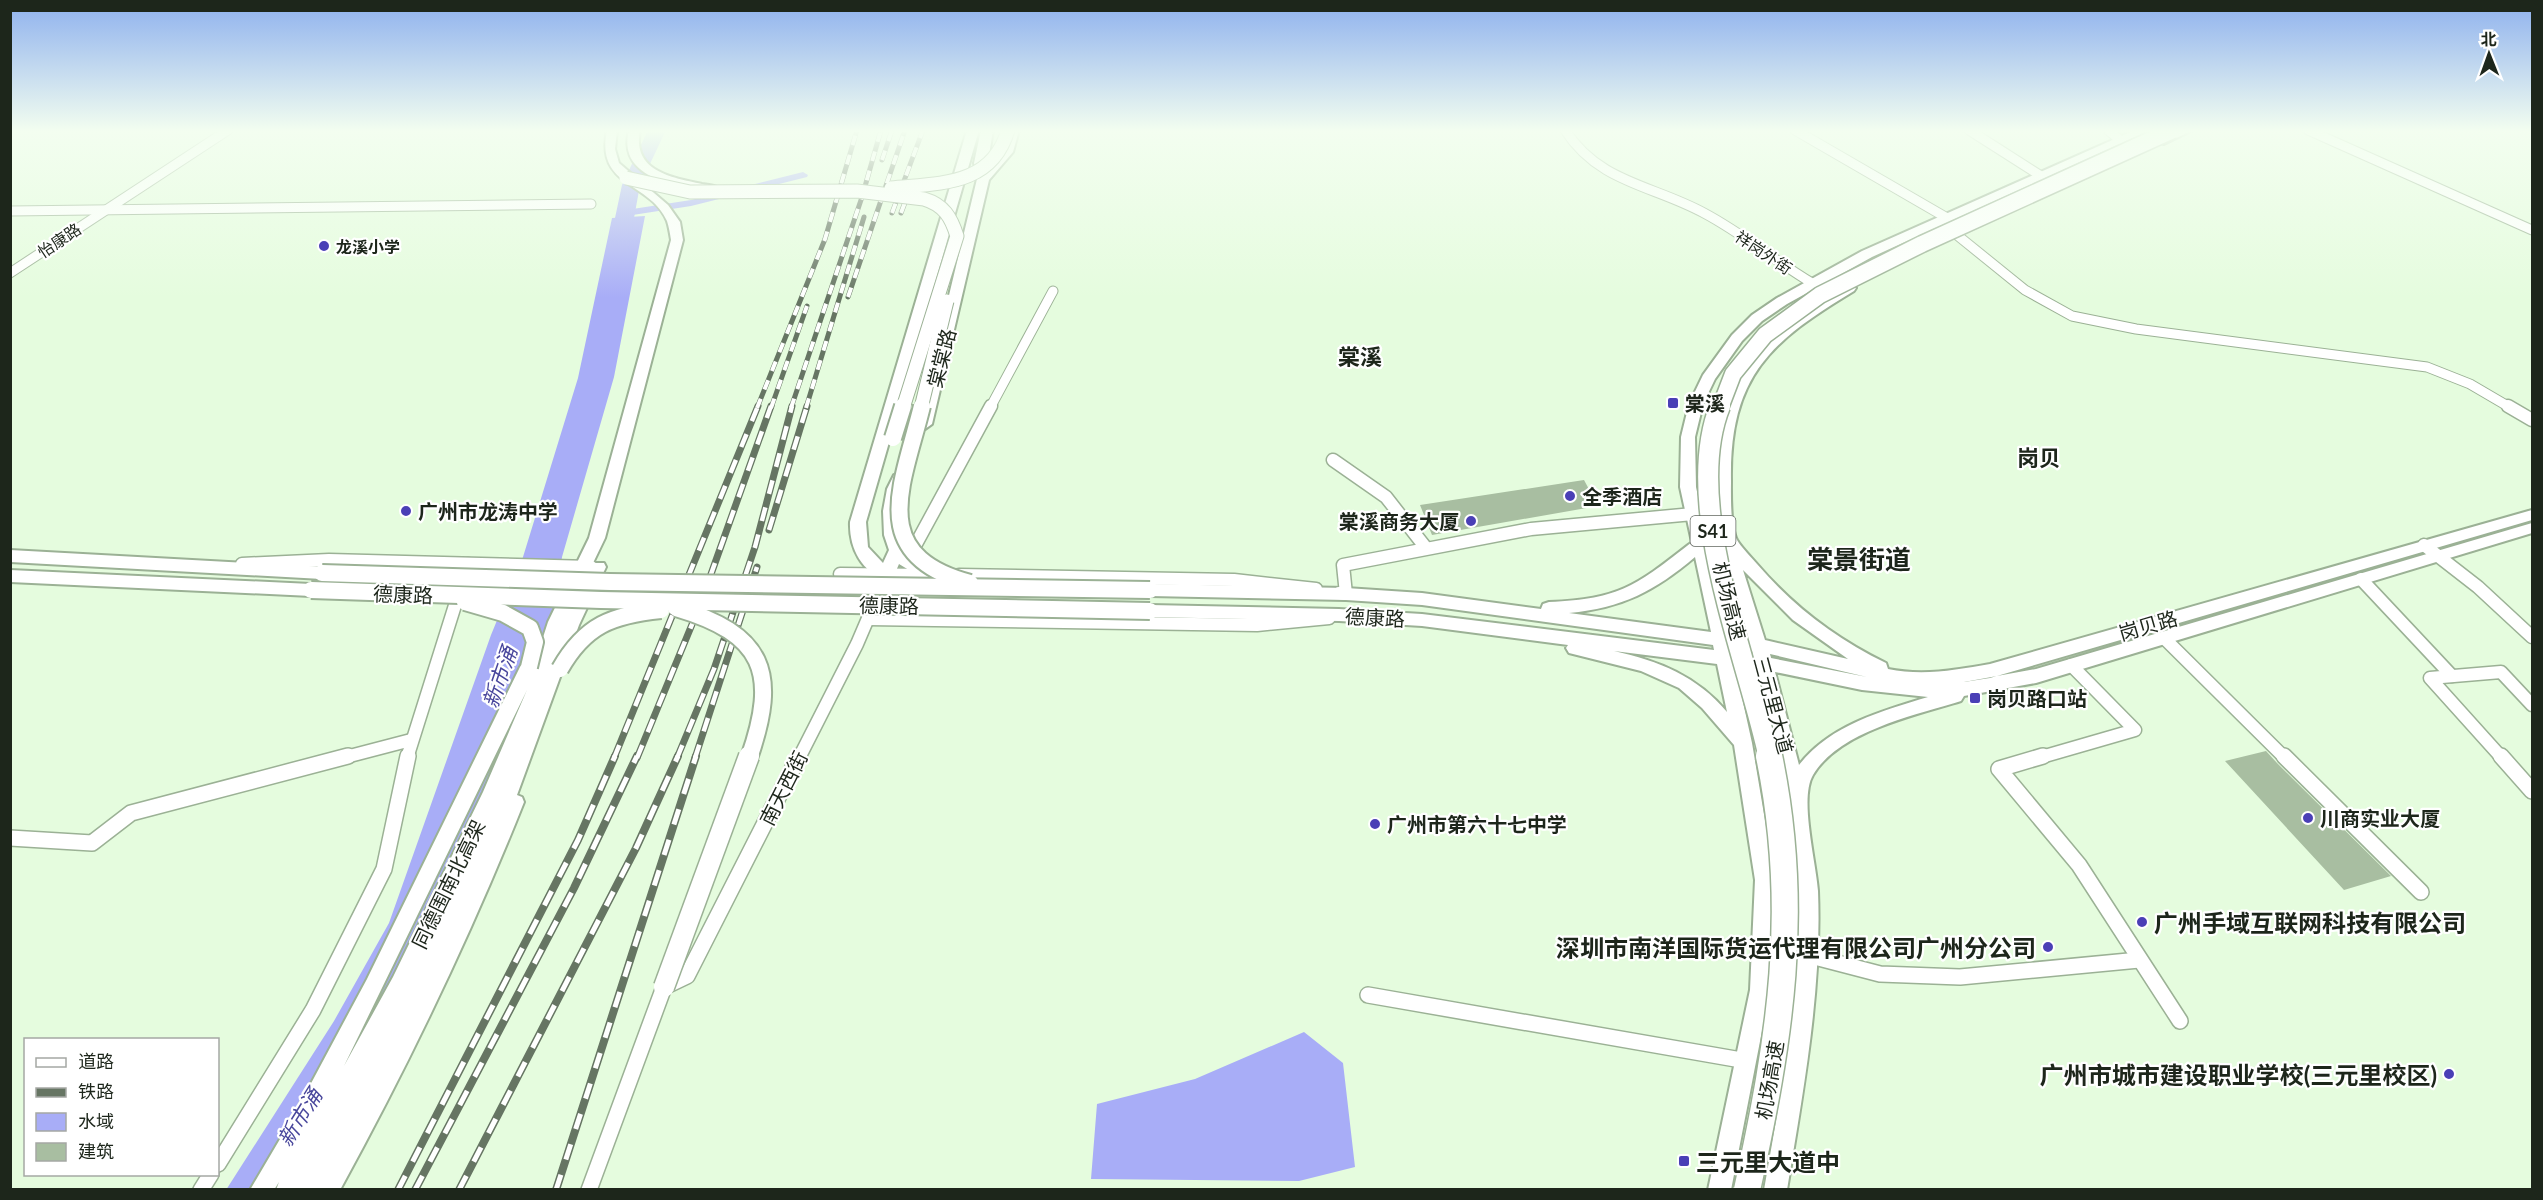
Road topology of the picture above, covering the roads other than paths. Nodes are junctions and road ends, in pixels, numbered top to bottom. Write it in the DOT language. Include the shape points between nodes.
graph roads {
  1 [pos="141,186"];
  2 [pos="636,186"];
  3 [pos="663,186"];
  4 [pos="699,186"];
  5 [pos="902,186"];
  6 [pos="955,186"];
  7 [pos="981,186"];
  8 [pos="1639,186"];
  9 [pos="1892,186"];
  10 [pos="2018,186"];
  11 [pos="2048,186"];
  12 [pos="2050,186"];
  13 [pos="2063,186"];
  14 [pos="2433,186"];
  15 [pos="720,191"];
  16 [pos="857,191"];
  17 [pos="2052,191"];
  18 [pos="591,204"];
  19 [pos="104,210"];
  20 [pos="10,211"];
  21 [pos="946,216"];
  22 [pos="974,216"];
  23 [pos="1947,218"];
  24 [pos="2532,230"];
  25 [pos="1957,235"];
  26 [pos="968,245"];
  27 [pos="10,273"];
  28 [pos="1812,283"];
  29 [pos="1053,291"];
  30 [pos="2532,420"];
  31 [pos="1333,460"];
  32 [pos="861,508"];
  33 [pos="1694,519"];
  34 [pos="2531,520"];
  35 [pos="1727,531"];
  36 [pos="1699,545"];
  37 [pos="1426,548"];
  38 [pos="2431,550"];
  39 [pos="10,556"];
  40 [pos="468,564"];
  41 [pos="897,565"];
  42 [pos="205,567"];
  43 [pos="584,567"];
  44 [pos="840,574"];
  45 [pos="927,575"];
  46 [pos="10,576"];
  47 [pos="1028,576"];
  48 [pos="2361,579"];
  49 [pos="1007,588"];
  50 [pos="1346,594"];
  51 [pos="435,595"];
  52 [pos="741,603"];
  53 [pos="676,608"];
  54 [pos="1504,609"];
  55 [pos="1350,615"];
  56 [pos="868,619"];
  57 [pos="1021,622"];
  58 [pos="1504,630"];
  59 [pos="2532,637"];
  60 [pos="2164,638"];
  61 [pos="1721,639"];
  62 [pos="1758,645"];
  63 [pos="1725,658"];
  64 [pos="1764,663"];
  65 [pos="2071,665"];
  66 [pos="2452,676"];
  67 [pos="1905,679"];
  68 [pos="1978,688"];
  69 [pos="2532,705"];
  70 [pos="411,740"];
  71 [pos="1743,744"];
  72 [pos="2532,791"];
  73 [pos="500,792"];
  74 [pos="1797,799"];
  75 [pos="10,838"];
  76 [pos="2421,892"];
  77 [pos="1807,955"];
  78 [pos="2139,960"];
  79 [pos="664,987"];
  80 [pos="1368,995"];
  81 [pos="2180,1021"];
  82 [pos="1748,1061"];
  83 [pos="219,1162"];
  84 [pos="210,1176"];
  85 [pos="201,1190"];
  86 [pos="261,1190"];
  87 [pos="287,1190"];
  88 [pos="303,1190"];
  89 [pos="327,1190"];
  90 [pos="589,1190"];
  91 [pos="1719,1190"];
  92 [pos="1747,1190"];
  93 [pos="1775,1190"];
  1 -- 19 [label="street, 怡康路"];
  2 -- 43 [label="main road, 同德围南北高架" via="669,211 677,228 677,240 597,538"];
  3 -- 15 [label="main road, bridge" via="690,192"];
  4 -- 15 [label="main road, bridge"];
  5 -- 16 [label="main road, bridge"];
  6 -- 21 [label="main road, 棠棠路"];
  7 -- 22 [label="main road, 棠棠路"];
  8 -- 28 [label="street, 祥岗外街" via="1702,212"];
  9 -- 23 [label="street"];
  10 -- 23 [label="main road, 三元里大道"];
  11 -- 17 [label="main road"];
  12 -- 92 [label="highway, 机场高速 / S41, bridge" via="1815,298 1754,346 1722,397 1709,446 1709,500 1720,561 1772,770 1786,877 1780,1014"];
  13 -- 17 [label="main road, 三元里大道"];
  14 -- 24 [label="street"];
  15 -- 16 [label="main road, bridge"];
  16 -- 32 [label="main road, bridge" via="934,202 951,216 957,236 893,438"];
  17 -- 25 [label="main road, 三元里大道"];
  18 -- 19 [label="street"];
  19 -- 20 [label="street"];
  19 -- 27 [label="street, 怡康路"];
  21 -- 22 [label="main road" via="958,224"];
  21 -- 32 [label="main road, 棠棠路"];
  22 -- 26 [label="main road, 棠棠路"];
  23 -- 28 [label="main road, 三元里大道"];
  25 -- 30 [label="street" via="2025,290 2072,316 2136,329 2427,367 2470,384"];
  25 -- 35 [label="main road, 三元里大道" via="1827,301 1788,327 1761,353 1740,387 1728,424 1722,477"];
  26 -- 41 [label="main road, 棠棠路" via="921,440 897,483 891,504 890,527"];
  26 -- 49 [label="main road, bridge" via="950,290 900,496 898,523 904,542 919,561 961,581"];
  28 -- 33 [label="main road, 三元里大道" via="1746,328 1705,384 1688,437 1686,471"];
  29 -- 41 [label="street, 南天西街"];
  31 -- 37 [label="street" via="1386,497"];
  32 -- 41 [label="main road, 棠棠路" via="857,534 865,559"];
  33 -- 35 [label="main road" via="1707,530"];
  33 -- 36 [label="main road, 三元里大道"];
  33 -- 37 [label="street" via="1531,529"];
  34 -- 38 [label="main road, 岗贝路"];
  35 -- 62 [label="main road, 三元里大道" via="1738,585"];
  35 -- 67 [label="main road" via="1743,560 1811,626 1866,662"];
  36 -- 54 [label="main road" via="1649,585 1626,595 1564,607"];
  36 -- 61 [label="main road, 三元里大道"];
  37 -- 50 [label="street" via="1343,565"];
  38 -- 48 [label="main road, 岗贝路"];
  38 -- 59 [label="street"];
  38 -- 67 [label="main road, 岗贝路" via="1989,671 1944,679"];
  39 -- 42 [label="main road, 德康路"];
  40 -- 42 [label="street" via="329,560"];
  40 -- 43 [label="street"];
  40 -- 70 [label="street"];
  41 -- 44 [label="street"];
  41 -- 45 [label="main road, 棠棠路"];
  41 -- 56 [label="street, 南天西街"];
  42 -- 49 [label="main road, 德康路, bridge" via="610,582"];
  43 -- 73 [label="main road, 同德围南北高架" via="571,625"];
  45 -- 47 [label="street"];
  46 -- 51 [label="main road, 德康路, bridge"];
  47 -- 50 [label="street" via="1234,580"];
  47 -- 57 [label="street"];
  48 -- 60 [label="main road, 岗贝路"];
  48 -- 66 [label="street"];
  49 -- 50 [label="main road, 德康路, bridge"];
  50 -- 54 [label="main road, 德康路"];
  51 -- 52 [label="main road, 德康路, bridge"];
  51 -- 86 [label="main road, bridge" via="475,605 527,626 534,634 529,667 379,976 301,1125"];
  52 -- 53 [label="main road, bridge"];
  52 -- 55 [label="main road, 德康路, bridge"];
  53 -- 79 [label="main road, bridge" via="716,622 739,637 753,652 761,669 763,692 751,746"];
  53 -- 89 [label="main road, bridge" via="620,616 597,625 579,637 568,652 483,880 391,1076"];
  54 -- 61 [label="main road, 德康路"];
  55 -- 57 [label="street" via="1257,625"];
  55 -- 58 [label="main road, 德康路"];
  56 -- 57 [label="street"];
  56 -- 79 [label="street, 南天西街" via="687,976"];
  58 -- 63 [label="main road, 德康路"];
  58 -- 71 [label="main road" via="1661,671 1687,684"];
  60 -- 65 [label="main road, 岗贝路"];
  60 -- 76 [label="street"];
  61 -- 62 [label="main road, 德康路"];
  61 -- 63 [label="main road, 三元里大道"];
  62 -- 64 [label="main road, 三元里大道"];
  62 -- 67 [label="main road, 岗贝路"];
  63 -- 64 [label="main road, 德康路"];
  63 -- 71 [label="main road, 三元里大道"];
  64 -- 68 [label="main road, 岗贝路" via="1901,689"];
  64 -- 74 [label="main road, 三元里大道"];
  65 -- 68 [label="main road, 岗贝路"];
  65 -- 78 [label="street" via="2135,730 1998,769 2079,865"];
  66 -- 69 [label="street" via="2501,672"];
  66 -- 72 [label="street" via="2430,678"];
  68 -- 74 [label="main road" via="1843,737 1819,753 1805,770"];
  70 -- 75 [label="street" via="130,813 92,843"];
  70 -- 83 [label="street" via="384,869 313,1010"];
  71 -- 82 [label="main road, 三元里大道" via="1763,854 1766,910 1760,990"];
  73 -- 87 [label="main road, 同德围南北高架"];
  73 -- 88 [label="main road, 同德围南北高架" via="381,1053"];
  74 -- 77 [label="main road, 三元里大道" via="1807,876"];
  77 -- 78 [label="street" via="1880,974 1960,977"];
  77 -- 93 [label="main road, 三元里大道" via="1799,1046"];
  78 -- 81 [label="street"];
  79 -- 90 [label="street"];
  80 -- 82 [label="street"];
  82 -- 91 [label="main road, 三元里大道"];
  84 -- 85 [label="street"];
}
